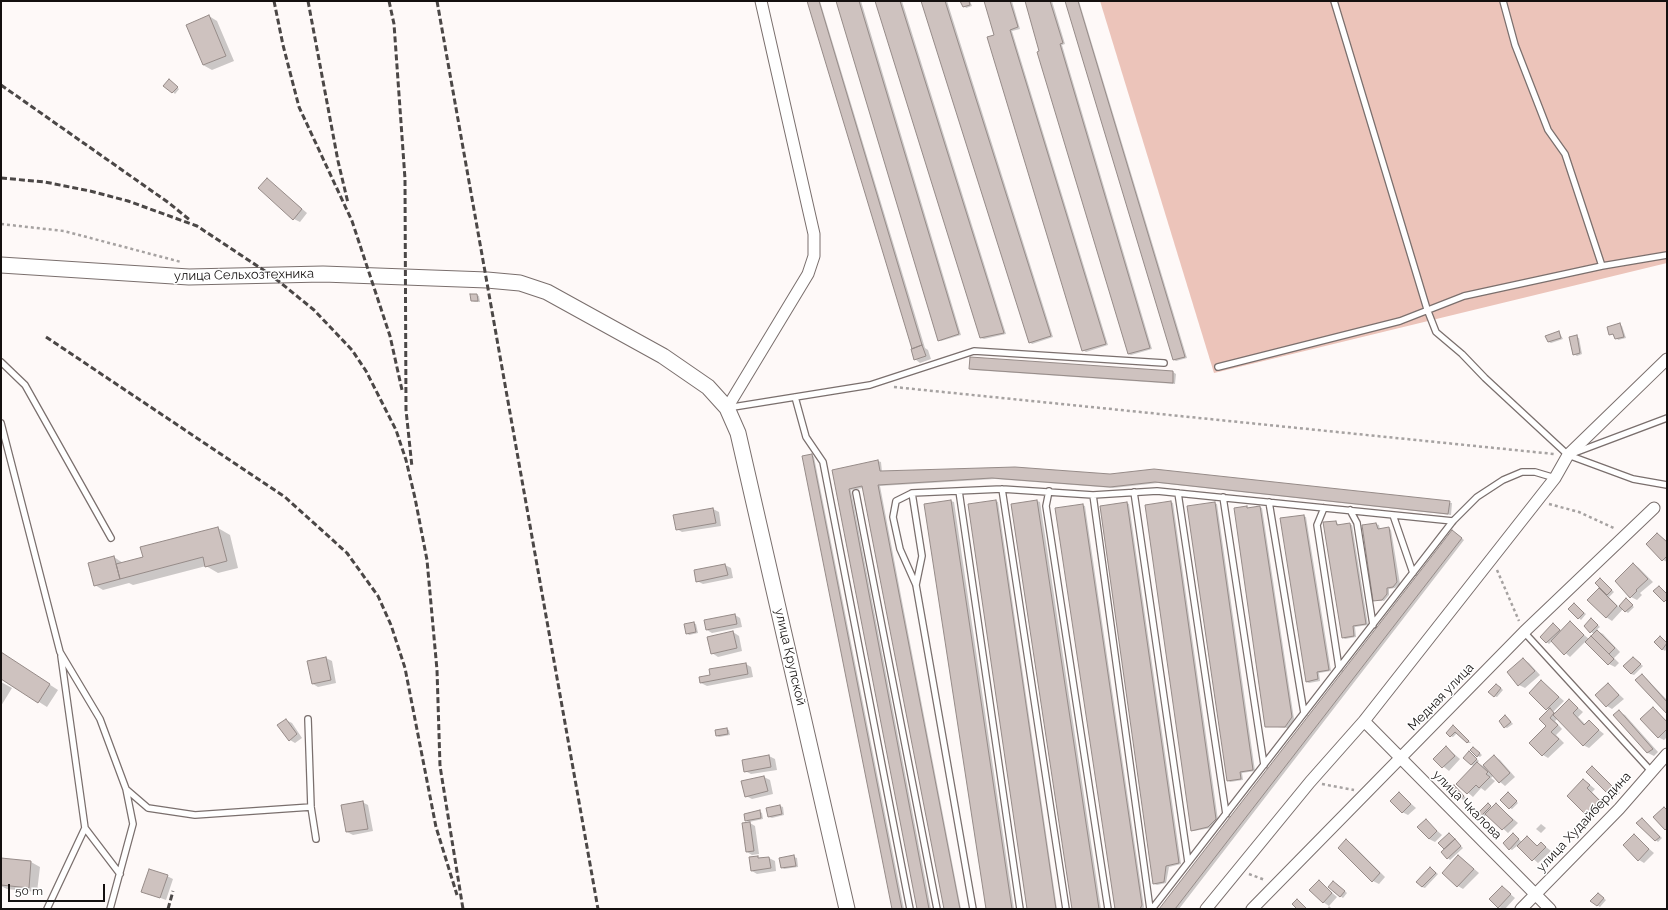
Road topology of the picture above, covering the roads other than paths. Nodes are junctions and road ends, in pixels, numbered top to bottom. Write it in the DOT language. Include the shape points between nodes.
graph roads {
  1 [pos="761,1"];
  2 [pos="1334,1"];
  3 [pos="1503,1"];
  4 [pos="1667,254"];
  5 [pos="1,265"];
  6 [pos="1602,266"];
  7 [pos="1426,310"];
  8 [pos="1667,359"];
  9 [pos="1,362"];
  10 [pos="1164,363"];
  11 [pos="1218,367"];
  12 [pos="795,396"];
  13 [pos="727,408"];
  14 [pos="1667,418"];
  15 [pos="1,423"];
  16 [pos="1568,455"];
  17 [pos="1555,478"];
  18 [pos="1667,485"];
  19 [pos="1002,489"];
  20 [pos="960,491"];
  21 [pos="1049,491"];
  22 [pos="1134,492"];
  23 [pos="856,493"];
  24 [pos="912,493"];
  25 [pos="1178,493"];
  26 [pos="1093,495"];
  27 [pos="1223,497"];
  28 [pos="1270,502"];
  29 [pos="1324,508"];
  30 [pos="1654,508"];
  31 [pos="1350,510"];
  32 [pos="1393,515"];
  33 [pos="1453,521"];
  34 [pos="110,538"];
  35 [pos="1413,573"];
  36 [pos="916,585"];
  37 [pos="1373,624"];
  38 [pos="1524,632"];
  39 [pos="60,652"];
  40 [pos="1339,668"];
  41 [pos="1304,713"];
  42 [pos="308,719"];
  43 [pos="1364,721"];
  44 [pos="1667,754"];
  45 [pos="1401,758"];
  46 [pos="1264,765"];
  47 [pos="1651,771"];
  48 [pos="126,789"];
  49 [pos="311,807"];
  50 [pos="1226,814"];
  51 [pos="85,828"];
  52 [pos="316,839"];
  53 [pos="1188,862"];
  54 [pos="120,874"];
  55 [pos="1535,894"];
  56 [pos="47,909"];
  57 [pos="110,909"];
  58 [pos="847,909"];
  59 [pos="910,909"];
  60 [pos="937,909"];
  61 [pos="973,909"];
  62 [pos="1020,909"];
  63 [pos="1066,909"];
  64 [pos="1108,909"];
  65 [pos="1151,909"];
  66 [pos="1206,909"];
  67 [pos="1252,909"];
  68 [pos="1521,909"];
  69 [pos="1550,909"];
  1 -- 13 [label="street" via="814,234 814,256 808,274"];
  2 -- 7 [label="lane"];
  3 -- 6 [label="lane" via="1515,45 1548,130 1565,154"];
  4 -- 6 [label="lane"];
  5 -- 13 [label="main road, улица Сельхозтехника" via="190,277 323,274 487,280 520,284 547,292 663,356 708,387"];
  6 -- 7 [label="lane" via="1464,296"];
  7 -- 11 [label="lane" via="1400,321"];
  7 -- 16 [label="lane" via="1436,332"];
  8 -- 16 [label="street"];
  9 -- 34 [label="lane" via="25,386"];
  10 -- 12 [label="lane" via="974,350 870,385"];
  12 -- 13 [label="lane"];
  12 -- 59 [label="lane" via="806,437 823,462"];
  13 -- 58 [label="main road, улица Крупской" via="738,433 757,508"];
  14 -- 16 [label="lane"];
  15 -- 39 [label="lane"];
  16 -- 17 [label="street"];
  16 -- 18 [label="lane" via="1633,479"];
  17 -- 33 [label="lane" via="1535,472 1522,472 1503,480 1477,496"];
  17 -- 43 [label="street"];
  19 -- 20 [label="lane"];
  19 -- 21 [label="lane"];
  19 -- 63 [label="lane"];
  20 -- 24 [label="lane"];
  20 -- 62 [label="lane"];
  21 -- 26 [label="lane"];
  21 -- 64 [label="lane" via="1046,506"];
  22 -- 25 [label="lane"];
  22 -- 26 [label="lane"];
  22 -- 53 [label="lane"];
  23 -- 60 [label="lane"];
  24 -- 36 [label="lane" via="922,556"];
  24 -- 36 [label="lane" via="896,501 893,517 900,550"];
  25 -- 27 [label="lane"];
  25 -- 50 [label="lane"];
  26 -- 65 [label="lane"];
  27 -- 28 [label="lane"];
  27 -- 46 [label="lane"];
  28 -- 29 [label="lane"];
  28 -- 41 [label="lane"];
  29 -- 31 [label="lane"];
  29 -- 40 [label="lane" via="1317,525"];
  30 -- 38 [label="street, Медная улица"];
  31 -- 32 [label="lane"];
  31 -- 37 [label="lane" via="1357,523"];
  32 -- 33 [label="lane"];
  32 -- 35 [label="lane"];
  33 -- 35 [label="lane"];
  35 -- 37 [label="lane"];
  36 -- 61 [label="lane"];
  37 -- 40 [label="lane"];
  38 -- 45 [label="street, Медная улица"];
  38 -- 47 [label="lane"];
  39 -- 48 [label="lane" via="100,719"];
  39 -- 51 [label="lane"];
  40 -- 41 [label="lane"];
  41 -- 46 [label="lane"];
  42 -- 49 [label="lane"];
  43 -- 45 [label="street, улица Чкалова"];
  43 -- 66 [label="street" via="1310,782"];
  44 -- 47 [label="street, улица Худайбердина"];
  45 -- 55 [label="street, улица Чкалова"];
  45 -- 67 [label="street, Медная улица"];
  46 -- 50 [label="lane"];
  47 -- 55 [label="street, улица Худайбердина" via="1619,809"];
  48 -- 49 [label="lane" via="148,808 195,815"];
  48 -- 54 [label="lane" via="133,824"];
  49 -- 52 [label="lane"];
  50 -- 53 [label="lane"];
  51 -- 54 [label="lane"];
  51 -- 56 [label="lane"];
  53 -- 65 [label="lane"];
  54 -- 57 [label="lane"];
  55 -- 68 [label="street, улица Худайбердина"];
  55 -- 69 [label="street, улица Чкалова"];
}
